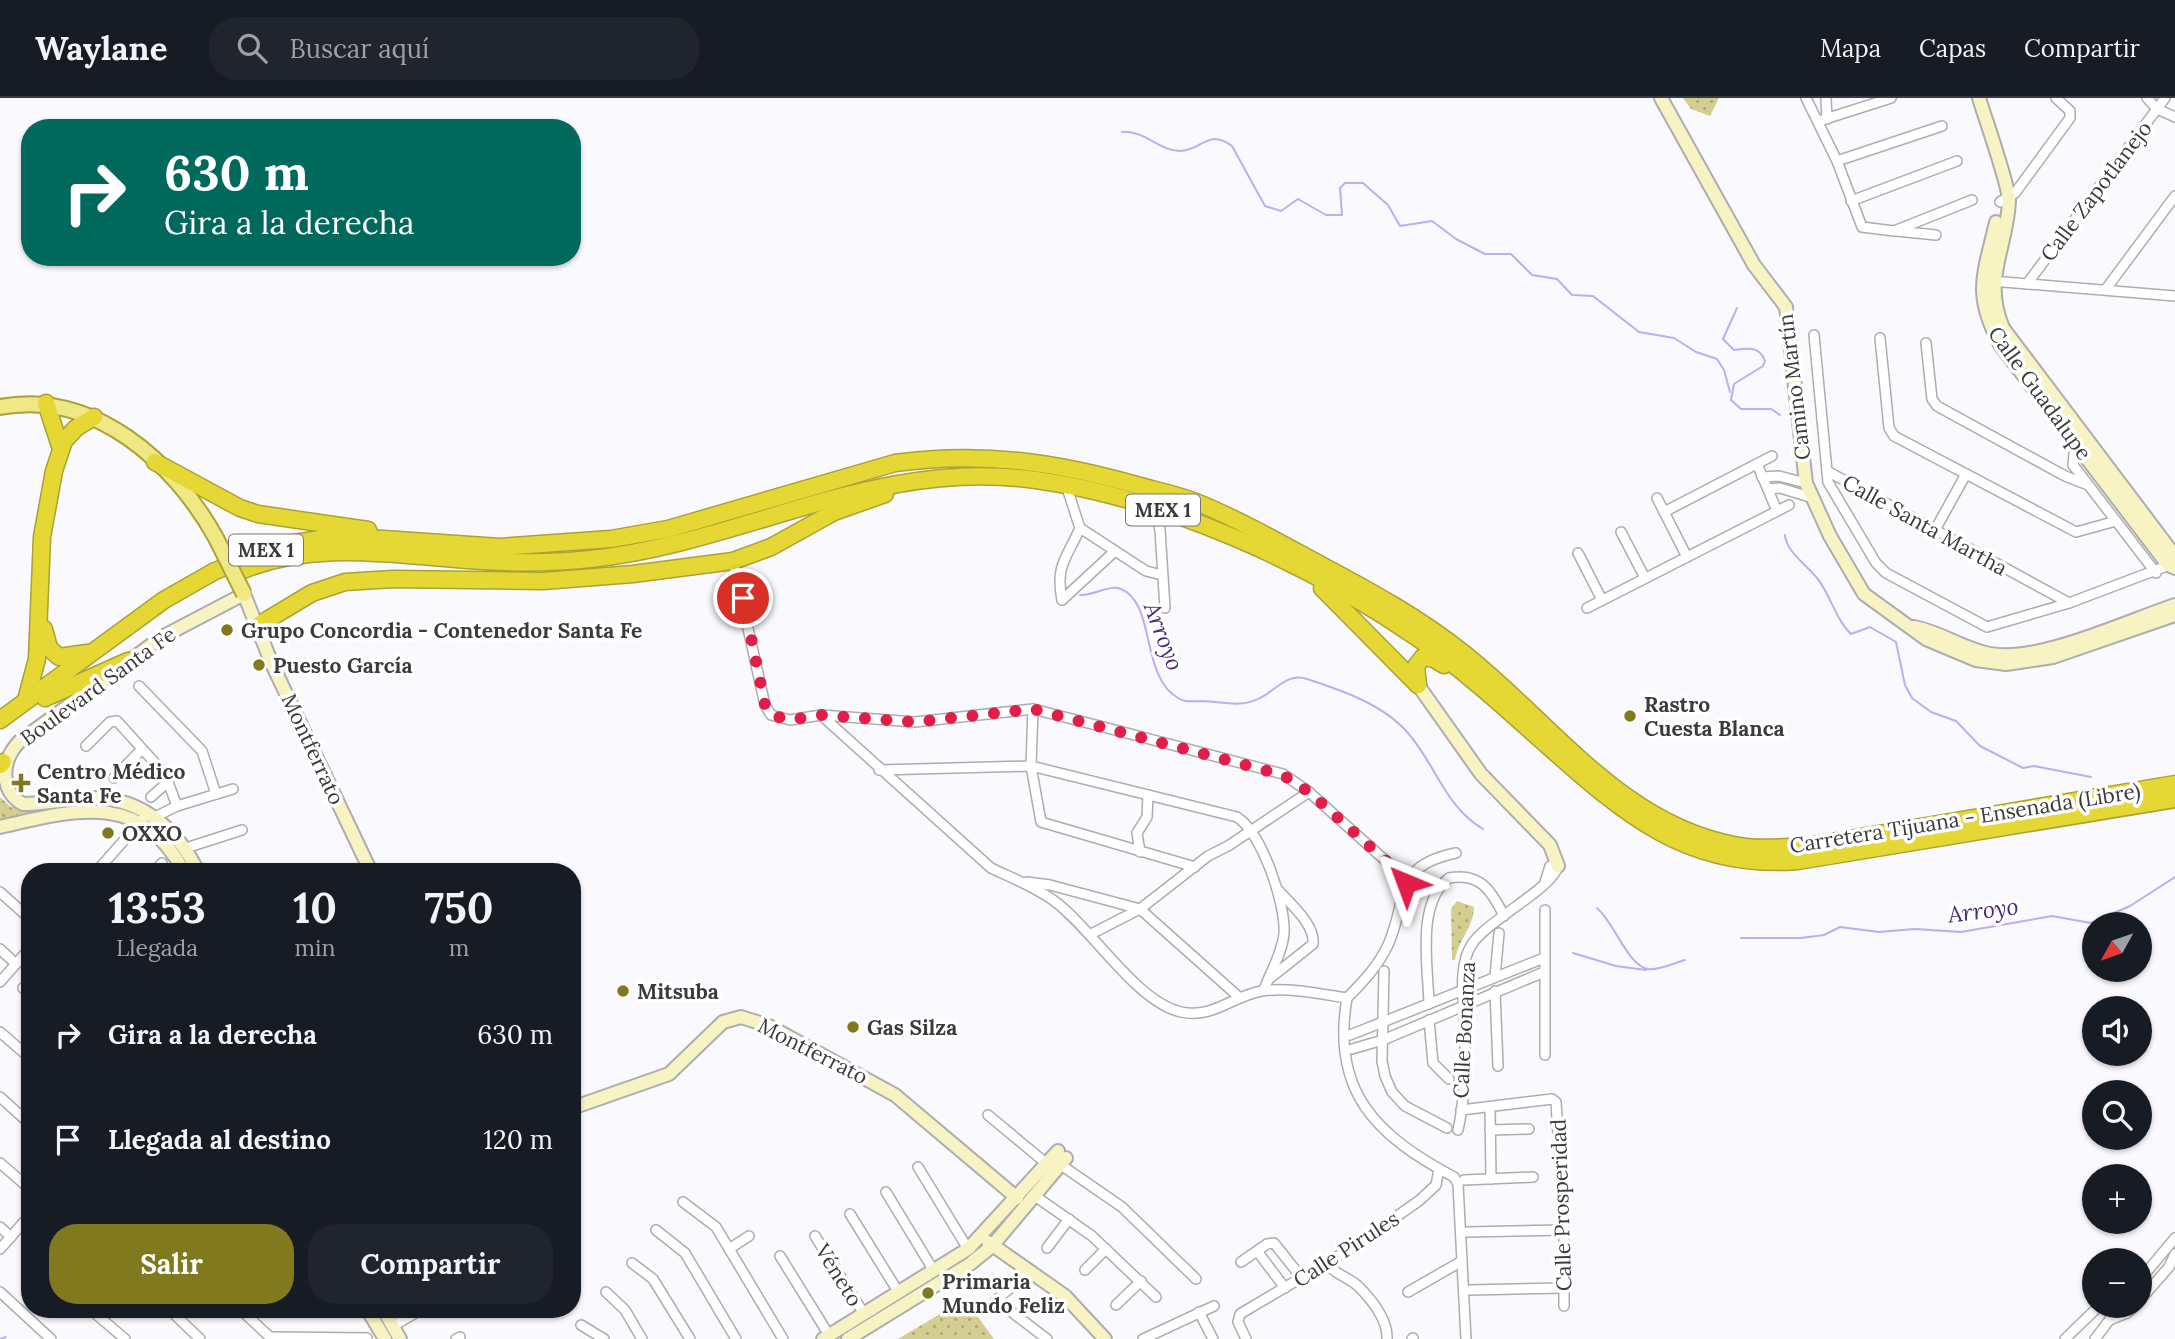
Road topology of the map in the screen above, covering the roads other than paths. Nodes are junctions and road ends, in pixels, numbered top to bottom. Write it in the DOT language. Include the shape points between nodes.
graph roads {
  1 [pos="1661,98"];
  2 [pos="1806,98"];
  3 [pos="1826,98"];
  4 [pos="1891,98"];
  5 [pos="1979,98"];
  6 [pos="2056,98"];
  7 [pos="2147,98"];
  8 [pos="2165,98"];
  9 [pos="2157,109"];
  10 [pos="2175,117"];
  11 [pos="1823,120"];
  12 [pos="1942,125"];
  13 [pos="1837,160"];
  14 [pos="1957,161"];
  15 [pos="2175,196"];
  16 [pos="2005,198"];
  17 [pos="1972,200"];
  18 [pos="1851,201"];
  19 [pos="1894,231"];
  20 [pos="1936,235"];
  21 [pos="1988,281"];
  22 [pos="2026,284"];
  23 [pos="2105,289"];
  24 [pos="2175,296"];
  25 [pos="1814,335"];
  26 [pos="1880,338"];
  27 [pos="1926,343"];
  28 [pos="2006,343"];
  29 [pos="46,403"];
  30 [pos="0,407"];
  31 [pos="94,417"];
  32 [pos="2075,444"];
  33 [pos="60,446"];
  34 [pos="1772,456"];
  35 [pos="155,462"];
  36 [pos="1757,464"];
  37 [pos="1827,471"];
  38 [pos="1966,474"];
  39 [pos="933,477"];
  40 [pos="1762,477"];
  41 [pos="1806,483"];
  42 [pos="1066,485"];
  43 [pos="2088,485"];
  44 [pos="1768,489"];
  45 [pos="1810,496"];
  46 [pos="1657,498"];
  47 [pos="1129,500"];
  48 [pos="1788,505"];
  49 [pos="1777,511"];
  50 [pos="1664,512"];
  51 [pos="2116,521"];
  52 [pos="1080,528"];
  53 [pos="1935,530"];
  54 [pos="1621,532"];
  55 [pos="404,539"];
  56 [pos="1114,552"];
  57 [pos="1578,553"];
  58 [pos="1687,557"];
  59 [pos="733,561"];
  60 [pos="2174,563"];
  61 [pos="2155,573"];
  62 [pos="1162,575"];
  63 [pos="1307,575"];
  64 [pos="1645,578"];
  65 [pos="244,594"];
  66 [pos="1602,600"];
  67 [pos="2069,603"];
  68 [pos="2175,605"];
  69 [pos="1166,608"];
  70 [pos="1587,608"];
  71 [pos="41,613"];
  72 [pos="2175,615"];
  73 [pos="257,626"];
  74 [pos="1914,627"];
  75 [pos="96,650"];
  76 [pos="128,661"];
  77 [pos="1475,680"];
  78 [pos="1418,685"];
  79 [pos="139,686"];
  80 [pos="45,698"];
  81 [pos="26,700"];
  82 [pos="1033,709"];
  83 [pos="821,715"];
  84 [pos="0,720"];
  85 [pos="0,730"];
  86 [pos="86,746"];
  87 [pos="142,749"];
  88 [pos="1,763"];
  89 [pos="1031,766"];
  90 [pos="879,770"];
  91 [pos="114,778"];
  92 [pos="169,781"];
  93 [pos="2175,785"];
  94 [pos="233,789"];
  95 [pos="1309,792"];
  96 [pos="216,794"];
  97 [pos="1148,795"];
  98 [pos="151,797"];
  99 [pos="2175,799"];
  100 [pos="66,806"];
  101 [pos="177,806"];
  102 [pos="147,817"];
  103 [pos="0,827"];
  104 [pos="1251,828"];
  105 [pos="242,830"];
  106 [pos="186,848"];
  107 [pos="1140,852"];
  108 [pos="1456,853"];
  109 [pos="104,863"];
  110 [pos="178,863"];
  111 [pos="194,863"];
  112 [pos="367,863"];
  113 [pos="1554,866"];
  114 [pos="1195,867"];
  115 [pos="1406,879"];
  116 [pos="1023,882"];
  117 [pos="1276,887"];
  118 [pos="0,892"];
  119 [pos="1140,909"];
  120 [pos="1545,910"];
  121 [pos="21,911"];
  122 [pos="1504,916"];
  123 [pos="1499,933"];
  124 [pos="1091,934"];
  125 [pos="0,949"];
  126 [pos="21,958"];
  127 [pos="16,964"];
  128 [pos="1543,964"];
  129 [pos="1384,971"];
  130 [pos="1495,977"];
  131 [pos="1268,980"];
  132 [pos="0,982"];
  133 [pos="1264,990"];
  134 [pos="1464,990"];
  135 [pos="1495,994"];
  136 [pos="1240,998"];
  137 [pos="1348,998"];
  138 [pos="1429,1004"];
  139 [pos="1464,1005"];
  140 [pos="1429,1020"];
  141 [pos="1384,1022"];
  142 [pos="0,1032"];
  143 [pos="1350,1035"];
  144 [pos="1383,1040"];
  145 [pos="1352,1049"];
  146 [pos="21,1050"];
  147 [pos="1545,1055"];
  148 [pos="1498,1066"];
  149 [pos="1449,1079"];
  150 [pos="0,1097"];
  151 [pos="581,1105"];
  152 [pos="1490,1109"];
  153 [pos="1461,1110"];
  154 [pos="988,1115"];
  155 [pos="21,1116"];
  156 [pos="1529,1129"];
  157 [pos="1490,1130"];
  158 [pos="1062,1158"];
  159 [pos="0,1163"];
  160 [pos="1047,1164"];
  161 [pos="918,1167"];
  162 [pos="1439,1169"];
  163 [pos="1533,1177"];
  164 [pos="1491,1179"];
  165 [pos="1464,1180"];
  166 [pos="21,1181"];
  167 [pos="886,1192"];
  168 [pos="1035,1196"];
  169 [pos="1017,1198"];
  170 [pos="684,1202"];
  171 [pos="850,1214"];
  172 [pos="1069,1219"];
  173 [pos="21,1225"];
  174 [pos="0,1227"];
  175 [pos="656,1230"];
  176 [pos="1564,1230"];
  177 [pos="1467,1233"];
  178 [pos="749,1236"];
  179 [pos="815,1236"];
  180 [pos="11,1237"];
  181 [pos="2175,1238"];
  182 [pos="987,1241"];
  183 [pos="1046,1248"];
  184 [pos="0,1249"];
  185 [pos="729,1249"];
  186 [pos="968,1249"];
  187 [pos="1106,1249"];
  188 [pos="1257,1251"];
  189 [pos="2175,1254"];
  190 [pos="780,1256"];
  191 [pos="1462,1261"];
  192 [pos="1241,1262"];
  193 [pos="632,1263"];
  194 [pos="1326,1263"];
  195 [pos="2152,1266"];
  196 [pos="1085,1270"];
  197 [pos="934,1271"];
  198 [pos="1029,1272"];
  199 [pos="1301,1276"];
  200 [pos="1196,1279"];
  201 [pos="1141,1281"];
  202 [pos="2152,1284"];
  203 [pos="1285,1288"];
  204 [pos="1564,1288"];
  205 [pos="1470,1290"];
  206 [pos="0,1292"];
  207 [pos="606,1292"];
  208 [pos="1408,1292"];
  209 [pos="899,1293"];
  210 [pos="1156,1297"];
  211 [pos="1116,1305"];
  212 [pos="1214,1306"];
  213 [pos="1564,1306"];
  214 [pos="21,1311"];
  215 [pos="1199,1312"];
  216 [pos="864,1314"];
  217 [pos="28,1318"];
  218 [pos="100,1318"];
  219 [pos="179,1318"];
  220 [pos="250,1318"];
  221 [pos="372,1318"];
  222 [pos="388,1318"];
  223 [pos="407,1318"];
  224 [pos="2087,1318"];
  225 [pos="2115,1318"];
  226 [pos="2112,1319"];
  227 [pos="581,1325"];
  228 [pos="393,1326"];
  229 [pos="1387,1334"];
  230 [pos="1155,1336"];
  231 [pos="826,1337"];
  232 [pos="271,1338"];
  233 [pos="367,1338"];
  234 [pos="1045,1338"];
  235 [pos="51,1339"];
  236 [pos="125,1339"];
  237 [pos="201,1339"];
  238 [pos="385,1339"];
  239 [pos="400,1339"];
  240 [pos="604,1339"];
  241 [pos="642,1339"];
  242 [pos="690,1339"];
  243 [pos="736,1339"];
  244 [pos="783,1339"];
  245 [pos="848,1339"];
  246 [pos="1105,1339"];
  247 [pos="1143,1339"];
  248 [pos="1213,1339"];
  249 [pos="1246,1339"];
  250 [pos="1379,1339"];
  251 [pos="1466,1339"];
  252 [pos="2065,1339"];
  253 [pos="2095,1339"];
  1 -- 41 [label="street, Camino Martín" via="1754,265 1786,307"];
  2 -- 11 [label="street"];
  3 -- 11 [label="street"];
  4 -- 11 [label="street"];
  5 -- 16 [label="street, Calle Guadalupe"];
  6 -- 16 [label="street" via="2070,111 2070,118"];
  7 -- 9 [label="street"];
  8 -- 9 [label="street, Calle Zapotlanejo"];
  9 -- 10 [label="street"];
  9 -- 22 [label="street, Calle Zapotlanejo"];
  11 -- 13 [label="street"];
  12 -- 13 [label="street"];
  13 -- 18 [label="street"];
  14 -- 18 [label="street"];
  15 -- 23 [label="street"];
  16 -- 21 [label="street, Calle Guadalupe"];
  17 -- 19 [label="street"];
  18 -- 19 [label="street" via="1862,227"];
  19 -- 20 [label="street"];
  21 -- 22 [label="street"];
  21 -- 28 [label="street, Calle Guadalupe"];
  22 -- 23 [label="street"];
  23 -- 24 [label="street"];
  25 -- 37 [label="street, Calle Santa Martha"];
  26 -- 38 [label="street" via="1891,433"];
  27 -- 43 [label="street" via="1932,399 1937,406"];
  28 -- 32 [label="street, Calle Guadalupe"];
  28 -- 60 [label="street, Calle Guadalupe"];
  29 -- 30 [label="main road"];
  29 -- 31 [label="main road"];
  29 -- 33 [label="highway"];
  31 -- 33 [label="highway"];
  31 -- 35 [label="main road"];
  32 -- 43 [label="street" via="2073,466"];
  32 -- 60 [label="street, Calle Guadalupe"];
  33 -- 71 [label="highway" via="42,537"];
  34 -- 36 [label="street"];
  35 -- 55 [label="highway" via="258,514 390,533"];
  35 -- 65 [label="main road, bridge" via="197,504"];
  36 -- 40 [label="street"];
  36 -- 50 [label="street"];
  37 -- 53 [label="street, Calle Santa Martha"];
  37 -- 67 [label="street" via="1831,489 1881,569 1956,612 1987,627"];
  38 -- 51 [label="street" via="2076,532"];
  38 -- 53 [label="street"];
  39 -- 42 [label="highway, Carretera Tijuana - Ensenada (Libre) / MEX 1" via="1007,477"];
  39 -- 59 [label="highway" via="834,512 771,547"];
  39 -- 80 [label="highway, Carretera Tijuana - Ensenada (Libre) / MEX 1" via="842,494 698,539 592,559 525,563 336,551 273,559 197,590"];
  40 -- 41 [label="street"];
  40 -- 44 [label="street"];
  41 -- 45 [label="street, Camino Martín"];
  42 -- 47 [label="highway, Carretera Tijuana - Ensenada (Libre) / MEX 1"];
  42 -- 52 [label="street"];
  43 -- 51 [label="street"];
  44 -- 45 [label="street"];
  44 -- 49 [label="street"];
  45 -- 74 [label="street, Camino Martín" via="1864,594"];
  46 -- 50 [label="street"];
  47 -- 62 [label="street" via="1158,522"];
  47 -- 63 [label="highway, Carretera Tijuana - Ensenada (Libre) / MEX 1" via="1208,525"];
  48 -- 49 [label="street"];
  49 -- 58 [label="street"];
  50 -- 58 [label="street"];
  51 -- 61 [label="street"];
  52 -- 56 [label="street"];
  52 -- 56 [label="street" via="1061,562 1062,600"];
  53 -- 67 [label="street, Calle Santa Martha"];
  54 -- 64 [label="street"];
  55 -- 75 [label="highway, Carretera Tijuana - Ensenada (Libre) / MEX 1" via="327,538 252,554 186,587"];
  55 -- 93 [label="highway, Carretera Tijuana - Ensenada (Libre) / MEX 1" via="499,547 581,543 668,529 895,463 961,457 1039,462 1193,501 1401,609 1464,654 1633,804 1670,826 1714,841 1754,848 1808,846"];
  56 -- 62 [label="street"];
  57 -- 66 [label="street"];
  58 -- 64 [label="street"];
  59 -- 73 [label="highway" via="543,581 345,582 312,593"];
  59 -- 83 [label="street" via="767,710 790,720"];
  60 -- 61 [label="street"];
  61 -- 67 [label="street"];
  62 -- 69 [label="street"];
  63 -- 77 [label="highway, Carretera Tijuana - Ensenada (Libre) / MEX 1" via="1390,619"];
  63 -- 78 [label="highway"];
  64 -- 66 [label="street"];
  65 -- 73 [label="street, Montferrato"];
  65 -- 76 [label="street, Boulevard Santa Fe" via="162,637"];
  66 -- 70 [label="street"];
  68 -- 74 [label="street, Camino Martín" via="2056,647 2016,654 1979,651"];
  71 -- 75 [label="highway" via="46,642 59,657"];
  71 -- 81 [label="highway" via="35,671"];
  72 -- 74 [label="street, Camino Martín" via="2021,664 1976,660 1926,639"];
  73 -- 112 [label="street, Montferrato"];
  75 -- 81 [label="highway, Carretera Tijuana - Ensenada (Libre) / MEX 1"];
  76 -- 80 [label="highway"];
  76 -- 88 [label="street, Boulevard Santa Fe" via="20,741"];
  77 -- 78 [label="highway" via="1427,657 1416,666"];
  77 -- 99 [label="highway, Carretera Tijuana - Ensenada (Libre) / MEX 1" via="1636,820 1678,843 1721,857 1798,861"];
  78 -- 113 [label="street, Calle Bonanza" via="1481,775 1550,845"];
  79 -- 96 [label="street" via="202,751"];
  80 -- 85 [label="highway, Carretera Tijuana - Ensenada (Libre) / MEX 1"];
  81 -- 84 [label="highway, Carretera Tijuana - Ensenada (Libre) / MEX 1"];
  82 -- 83 [label="street" via="915,722"];
  82 -- 89 [label="street"];
  82 -- 95 [label="street" via="1283,775"];
  83 -- 90 [label="street"];
  86 -- 87 [label="street" via="114,720"];
  87 -- 91 [label="street"];
  87 -- 92 [label="street"];
  88 -- 100 [label="street, Boulevard Santa Fe" via="1,782 13,801"];
  89 -- 90 [label="street"];
  89 -- 97 [label="street"];
  89 -- 107 [label="street" via="1041,822"];
  90 -- 116 [label="street" via="991,867"];
  92 -- 98 [label="street"];
  92 -- 101 [label="street"];
  94 -- 96 [label="street"];
  95 -- 104 [label="street"];
  95 -- 115 [label="street"];
  96 -- 101 [label="street"];
  97 -- 104 [label="street" via="1237,817"];
  97 -- 107 [label="street" via="1147,817 1137,833"];
  100 -- 102 [label="street, Boulevard Santa Fe"];
  100 -- 103 [label="street, Boulevard Santa Fe"];
  101 -- 102 [label="street"];
  102 -- 106 [label="street, Boulevard Santa Fe" via="171,829"];
  102 -- 109 [label="street"];
  102 -- 110 [label="street, Boulevard Santa Fe"];
  104 -- 114 [label="street"];
  104 -- 117 [label="street"];
  105 -- 106 [label="street"];
  106 -- 111 [label="street, Boulevard Santa Fe"];
  107 -- 114 [label="street"];
  108 -- 115 [label="street" via="1434,857"];
  113 -- 122 [label="street, Calle Bonanza" via="1545,882"];
  114 -- 119 [label="street"];
  115 -- 137 [label="street" via="1381,958"];
  116 -- 119 [label="street"];
  116 -- 124 [label="street" via="1052,899"];
  117 -- 131 [label="street" via="1284,934"];
  117 -- 131 [label="street" via="1314,935 1309,950"];
  118 -- 121 [label="street"];
  119 -- 124 [label="street"];
  119 -- 136 [label="street"];
  120 -- 128 [label="street"];
  122 -- 134 [label="street, Calle Bonanza" via="1471,945"];
  122 -- 138 [label="street" via="1493,893 1477,880 1449,878 1434,892 1427,916"];
  123 -- 130 [label="street"];
  124 -- 136 [label="street" via="1165,1006 1204,1013"];
  125 -- 127 [label="street"];
  126 -- 127 [label="street"];
  127 -- 132 [label="street"];
  128 -- 130 [label="street"];
  128 -- 135 [label="street"];
  128 -- 147 [label="street"];
  129 -- 141 [label="street"];
  130 -- 134 [label="street"];
  131 -- 133 [label="street"];
  133 -- 136 [label="street"];
  133 -- 137 [label="street"];
  134 -- 138 [label="street"];
  134 -- 139 [label="street, Calle Bonanza"];
  135 -- 139 [label="street"];
  135 -- 148 [label="street"];
  137 -- 162 [label="street" via="1342,1047 1356,1093 1386,1131"];
  138 -- 141 [label="street"];
  139 -- 140 [label="street"];
  139 -- 153 [label="street, Calle Bonanza"];
  140 -- 144 [label="street"];
  140 -- 149 [label="street" via="1433,1063"];
  141 -- 143 [label="street"];
  141 -- 144 [label="street"];
  142 -- 146 [label="street"];
  144 -- 145 [label="street"];
  144 -- 153 [label="street, Calle Bonanza" via="1382,1061 1392,1092 1419,1115 1453,1129"];
  150 -- 155 [label="street"];
  151 -- 169 [label="street, Montferrato" via="669,1074 715,1028 741,1017 769,1026 895,1095"];
  152 -- 153 [label="street"];
  152 -- 157 [label="street"];
  152 -- 176 [label="street, Calle Prosperidad" via="1552,1099 1558,1105"];
  154 -- 160 [label="street"];
  156 -- 157 [label="street"];
  157 -- 164 [label="street"];
  158 -- 160 [label="street"];
  158 -- 168 [label="street"];
  158 -- 200 [label="street" via="1122,1207"];
  159 -- 166 [label="street"];
  160 -- 169 [label="street"];
  161 -- 186 [label="street"];
  162 -- 191 [label="street" via="1454,1177 1461,1194"];
  162 -- 194 [label="street, Calle Pirules" via="1429,1194"];
  163 -- 164 [label="street"];
  164 -- 165 [label="street"];
  167 -- 197 [label="street"];
  168 -- 172 [label="street"];
  168 -- 182 [label="street"];
  169 -- 182 [label="street"];
  170 -- 185 [label="street" via="713,1223"];
  171 -- 209 [label="street"];
  172 -- 183 [label="street"];
  172 -- 187 [label="street"];
  173 -- 180 [label="street"];
  174 -- 180 [label="street"];
  175 -- 243 [label="street" via="685,1253"];
  176 -- 177 [label="street"];
  176 -- 204 [label="street, Calle Prosperidad"];
  178 -- 185 [label="street"];
  179 -- 216 [label="street, Véneto"];
  180 -- 184 [label="street"];
  181 -- 195 [label="street"];
  182 -- 186 [label="street"];
  182 -- 198 [label="street"];
  182 -- 245 [label="street" via="955,1275"];
  185 -- 244 [label="street"];
  186 -- 197 [label="street"];
  187 -- 196 [label="street"];
  187 -- 201 [label="street"];
  188 -- 192 [label="street"];
  188 -- 199 [label="street" via="1274,1243"];
  188 -- 203 [label="street"];
  189 -- 202 [label="street"];
  190 -- 231 [label="street"];
  191 -- 208 [label="street"];
  191 -- 251 [label="street"];
  193 -- 242 [label="street" via="653,1279"];
  194 -- 199 [label="street, Calle Pirules"];
  194 -- 229 [label="street" via="1357,1286"];
  197 -- 209 [label="street"];
  198 -- 234 [label="street" via="996,1300"];
  198 -- 246 [label="street" via="1065,1296"];
  199 -- 203 [label="street, Calle Pirules"];
  201 -- 210 [label="street"];
  201 -- 211 [label="street"];
  203 -- 249 [label="street, Calle Pirules" via="1238,1318"];
  204 -- 205 [label="street"];
  204 -- 213 [label="street, Calle Prosperidad"];
  206 -- 214 [label="street"];
  207 -- 241 [label="street" via="625,1310"];
  209 -- 216 [label="street"];
  212 -- 215 [label="street"];
  215 -- 230 [label="street"];
  215 -- 248 [label="street"];
  216 -- 231 [label="street"];
  217 -- 235 [label="street"];
  218 -- 236 [label="street"];
  219 -- 237 [label="street"];
  220 -- 232 [label="street"];
  221 -- 238 [label="street"];
  222 -- 228 [label="street"];
  223 -- 228 [label="street"];
  224 -- 252 [label="street"];
  225 -- 226 [label="street"];
  226 -- 253 [label="street"];
  227 -- 240 [label="street"];
  228 -- 239 [label="street"];
  229 -- 250 [label="street"];
  230 -- 247 [label="street"];
  232 -- 233 [label="street"];
}
